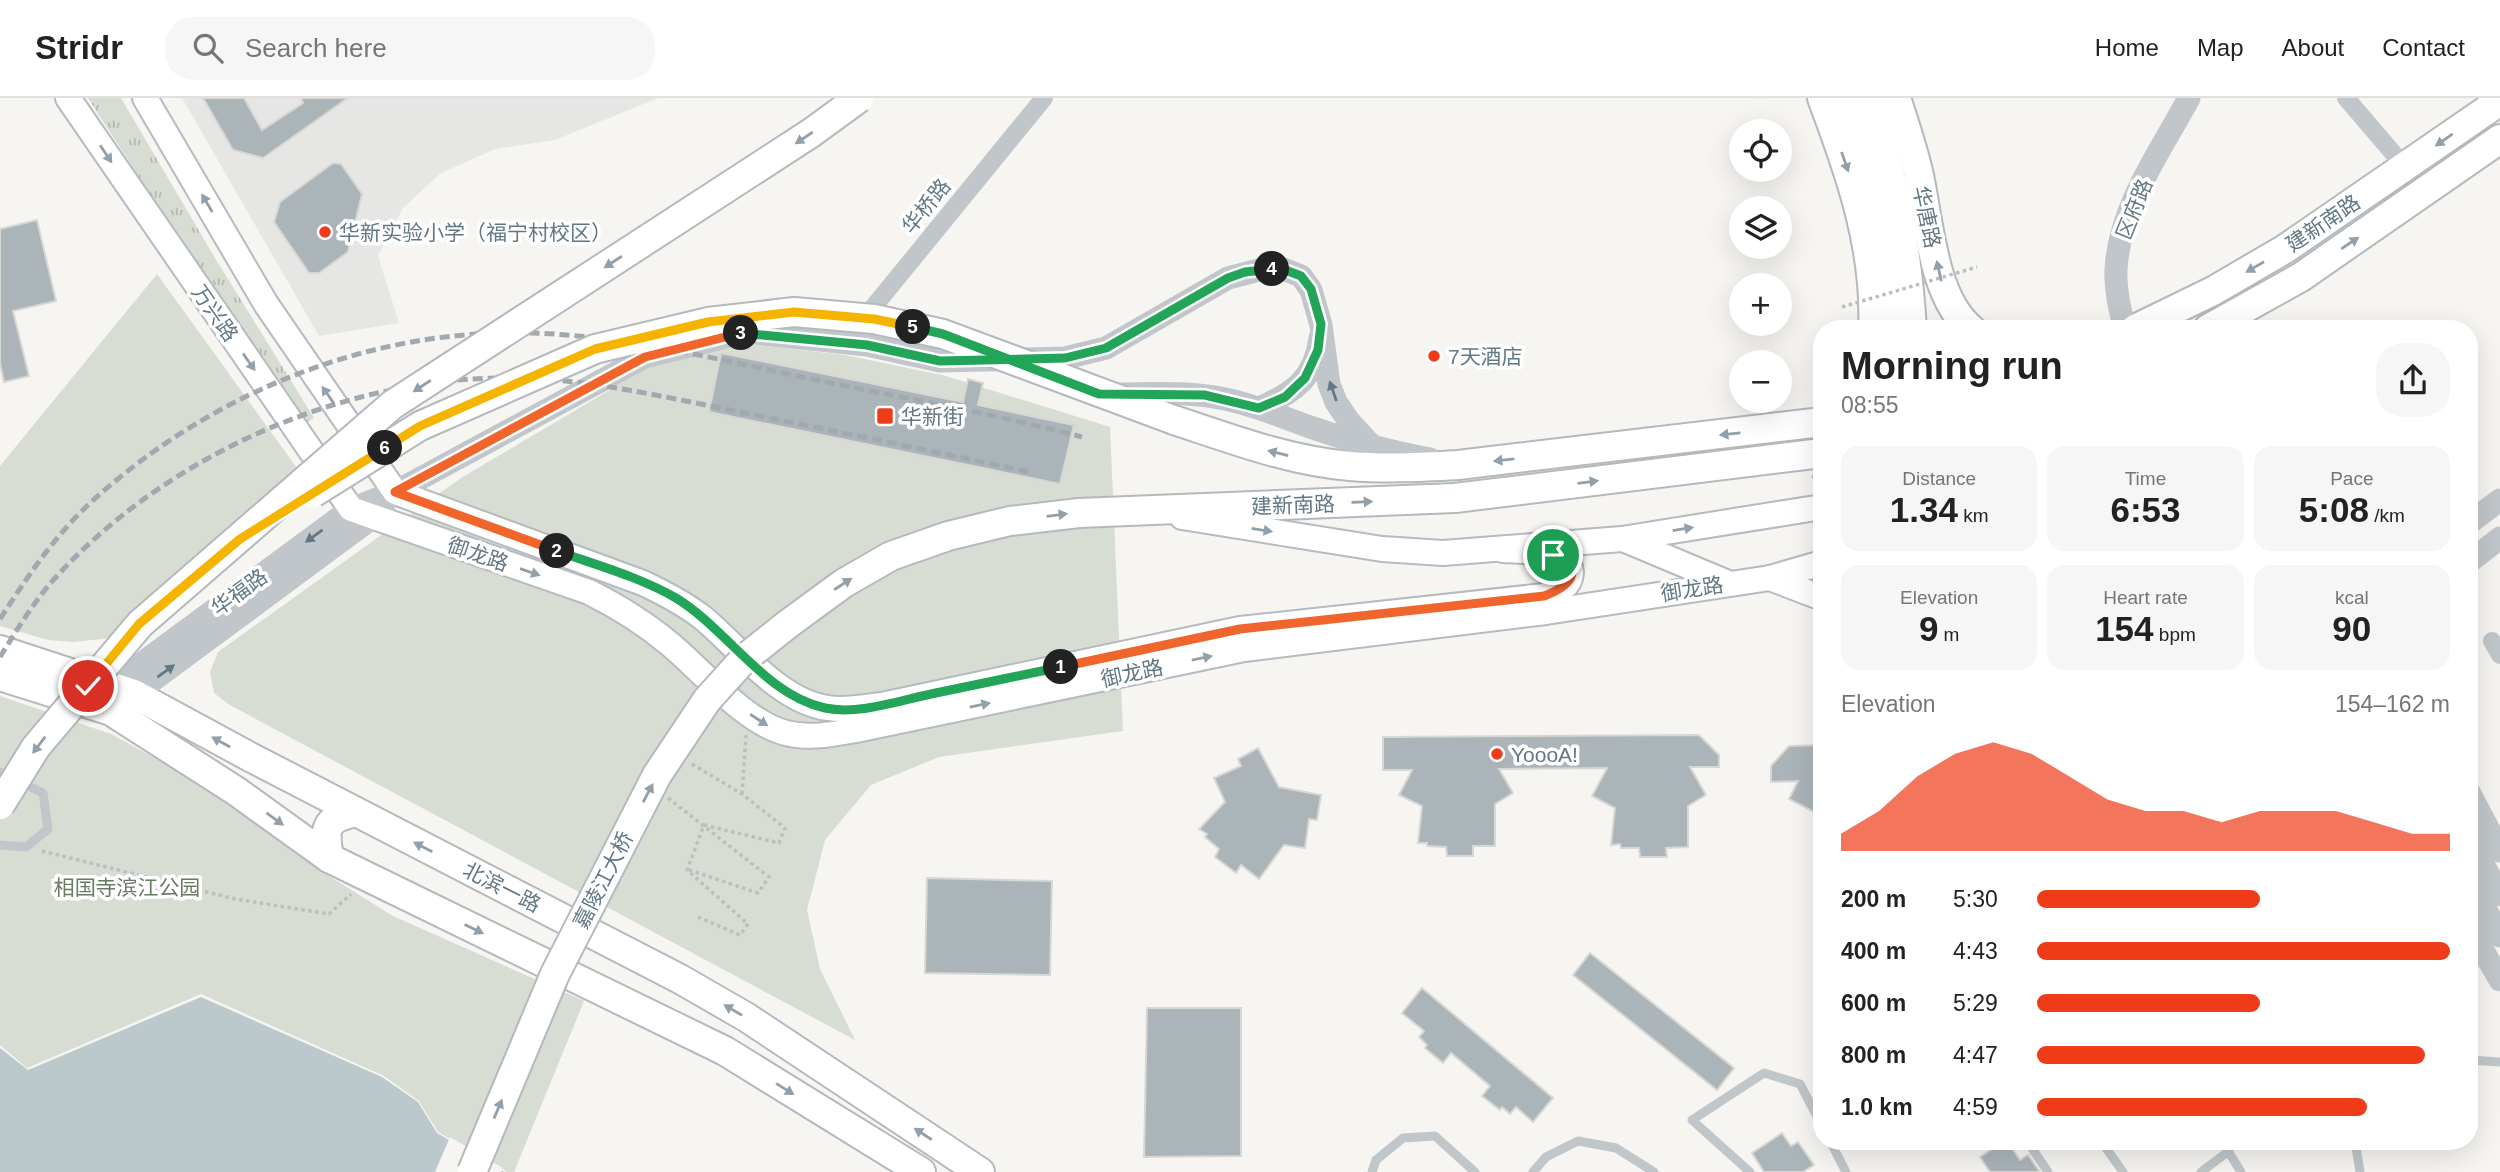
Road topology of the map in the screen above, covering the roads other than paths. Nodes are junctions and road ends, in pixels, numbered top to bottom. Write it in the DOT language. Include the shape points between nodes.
graph roads {
  1 [pos="68,98"];
  2 [pos="145,98"];
  3 [pos="859,98"];
  4 [pos="1044,98"];
  5 [pos="1822,98"];
  6 [pos="1847,98"];
  7 [pos="1869,98"];
  8 [pos="1896,98"];
  9 [pos="2189,98"];
  10 [pos="2346,98"];
  11 [pos="2500,101"];
  12 [pos="2500,139"];
  13 [pos="2405,167"];
  14 [pos="1873,320"];
  15 [pos="1892,320"];
  16 [pos="1913,320"];
  17 [pos="1962,320"];
  18 [pos="2122,320"];
  19 [pos="2154,320"];
  20 [pos="2224,320"];
  21 [pos="1321,324"];
  22 [pos="844,343"];
  23 [pos="1176,407"];
  24 [pos="1259,408"];
  25 [pos="1813,413"];
  26 [pos="1813,423"];
  27 [pos="1769,430"];
  28 [pos="1371,445"];
  29 [pos="1813,464"];
  30 [pos="1458,465"];
  31 [pos="395,492"];
  32 [pos="2500,500"];
  33 [pos="1813,508"];
  34 [pos="1146,511"];
  35 [pos="362,513"];
  36 [pos="2478,516"];
  37 [pos="2500,538"];
  38 [pos="240,539"];
  39 [pos="1622,539"];
  40 [pos="1503,550"];
  41 [pos="2478,555"];
  42 [pos="1813,566"];
  43 [pos="1770,578"];
  44 [pos="1729,583"];
  45 [pos="1813,595"];
  46 [pos="788,624"];
  47 [pos="0,650"];
  48 [pos="0,676"];
  49 [pos="111,699"];
  50 [pos="0,772"];
  51 [pos="0,805"];
  52 [pos="2478,809"];
  53 [pos="356,812"];
  54 [pos="0,845"];
  55 [pos="2500,851"];
  56 [pos="2478,855"];
  57 [pos="329,858"];
  58 [pos="2500,895"];
  59 [pos="2478,896"];
  60 [pos="2500,936"];
  61 [pos="2478,942"];
  62 [pos="2500,980"];
  63 [pos="2478,1060"];
  64 [pos="2500,1062"];
  65 [pos="1813,1109"];
  66 [pos="1835,1150"];
  67 [pos="2034,1150"];
  68 [pos="2107,1150"];
  69 [pos="2356,1150"];
  70 [pos="2229,1151"];
  71 [pos="472,1172"];
  72 [pos="921,1172"];
  73 [pos="980,1172"];
  74 [pos="1372,1172"];
  75 [pos="1475,1172"];
  76 [pos="1533,1172"];
  77 [pos="1654,1172"];
  78 [pos="1750,1172"];
  79 [pos="1846,1172"];
  80 [pos="2048,1172"];
  81 [pos="2123,1172"];
  82 [pos="2201,1172"];
  83 [pos="2241,1172"];
  84 [pos="2360,1172"];
  1 -- 35 [label="main road, 万兴路, one-way"];
  31 -- 2 [label="main road, one-way" via="266,304"];
  3 -- 38 [label="main road, one-way, bridge" via="811,134 393,405"];
  4 -- 22 [label="street, 华桥路"];
  5 -- 14 [label="main road, one-way" via="1865,232"];
  6 -- 15 [label="main road" via="1874,184"];
  7 -- 16 [label="main road" via="1894,177"];
  17 -- 8 [label="main road, 华唐路, one-way" via="1943,290 1917,169"];
  9 -- 18 [label="street, 区府路" via="2124,223 2116,273"];
  10 -- 13 [label="street"];
  11 -- 13 [label="main road, 建新南路, one-way"];
  20 -- 12 [label="main road, 建新南路, one-way" via="2301,277"];
  13 -- 19 [label="main road, 建新南路, one-way" via="2285,249"];
  21 -- 22 [label="street, 华福路" via="1311,289 1301,276 1283,269 1263,269 1228,278 1106,348 1065,358 940,361"];
  21 -- 24 [label="street, 华福路" via="1318,350 1305,378 1285,397"];
  28 -- 21 [label="street, 华福路, one-way" via="1336,402"];
  22 -- 31 [label="street, 华福路" via="746,332 645,357"];
  23 -- 24 [label="street, 建新南路" via="1205,395"];
  30 -- 23 [label="main road, 建新南路, one-way" via="1401,468 1303,459 1258,448"];
  23 -- 38 [label="main road, bridge" via="1099,394 943,334 874,319 794,312 708,322 595,349 420,426"];
  24 -- 28 [label="street, 建新南路"];
  25 -- 27 [label="main road"];
  26 -- 27 [label="main road, 建新南路"];
  27 -- 30 [label="main road, 建新南路, one-way"];
  28 -- 30 [label="street, 建新南路"];
  34 -- 29 [label="main road, 建新南路, one-way" via="1455,498"];
  31 -- 35 [label="street, 华福路"];
  31 -- 40 [label="main road, 御龙路" via="676,598 778,686 801,701 828,708 882,705 1240,629 1544,596 1567,586 1571,578 1564,559"];
  32 -- 36 [label="street"];
  39 -- 33 [label="main road, one-way"];
  34 -- 40 [label="main road, one-way" via="1382,549"];
  46 -- 34 [label="main road, 建新南路, one-way" via="891,556 948,536 1010,521"];
  35 -- 44 [label="main road, 御龙路, one-way" via="589,592 626,611 764,725 787,733 827,735 1244,649 1546,612"];
  35 -- 49 [label="street, 华福路"];
  37 -- 41 [label="street"];
  38 -- 51 [label="main road, one-way, bridge" via="139,624 36,747"];
  39 -- 40 [label="main road"];
  39 -- 44 [label="main road"];
  42 -- 43 [label="main road, 御龙路"];
  43 -- 44 [label="main road, 御龙路"];
  43 -- 45 [label="main road"];
  71 -- 46 [label="main road, 嘉陵江大桥, one-way, bridge" via="555,974 652,785 707,700 744,659"];
  47 -- 49 [label="main road, 北滨一路"];
  48 -- 49 [label="main road, 北滨一路"];
  53 -- 49 [label="main road, 北滨一路, one-way"];
  49 -- 57 [label="main road, 北滨一路, one-way"];
  50 -- 54 [label="lane" via="43,793 48,829 26,847"];
  52 -- 55 [label="street"];
  53 -- 57 [label="main road" via="338,816 328,825"];
  73 -- 53 [label="main road, 北滨一路, one-way" via="746,1017"];
  56 -- 58 [label="street"];
  57 -- 72 [label="main road, 北滨一路, one-way" via="724,1051"];
  59 -- 60 [label="street"];
  61 -- 62 [label="street"];
  63 -- 64 [label="lane"];
  65 -- 78 [label="lane" via="1800,1084 1764,1073 1692,1120"];
  66 -- 79 [label="lane"];
  67 -- 80 [label="lane"];
  68 -- 81 [label="lane"];
  69 -- 84 [label="lane"];
  70 -- 82 [label="lane"];
  70 -- 83 [label="lane"];
  74 -- 75 [label="lane" via="1376,1160 1403,1138 1435,1136"];
  76 -- 77 [label="lane" via="1546,1157 1578,1141 1616,1147"];
}
